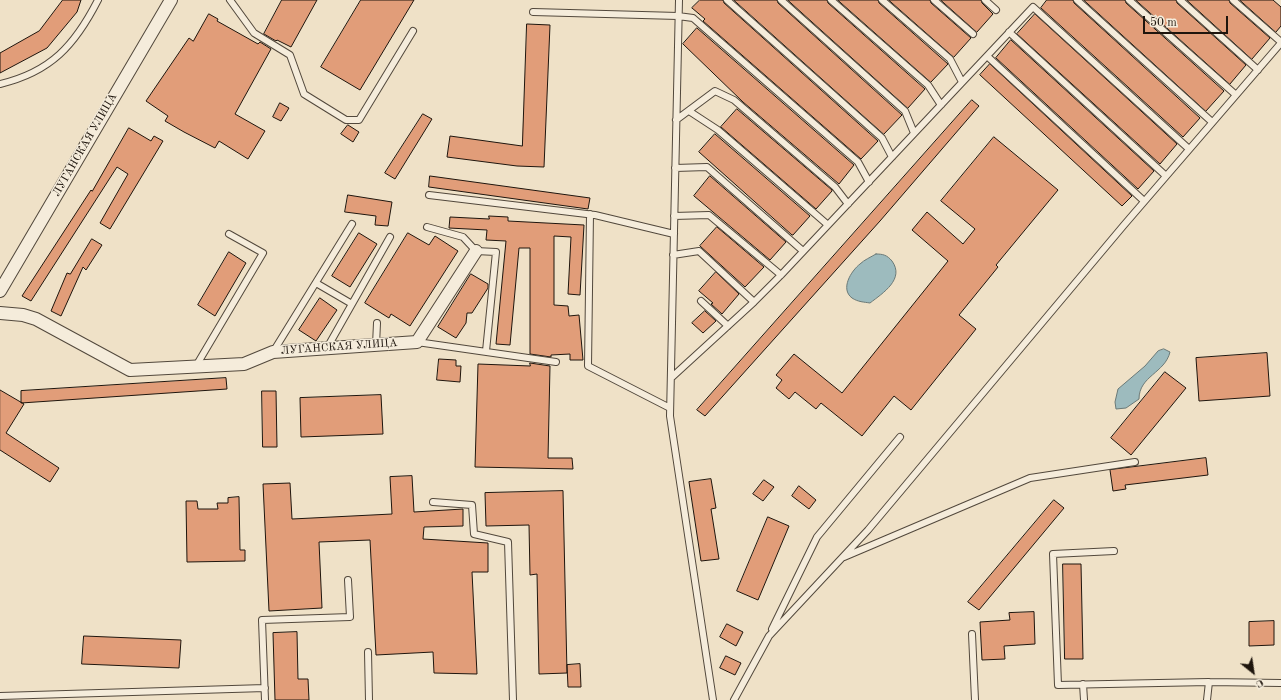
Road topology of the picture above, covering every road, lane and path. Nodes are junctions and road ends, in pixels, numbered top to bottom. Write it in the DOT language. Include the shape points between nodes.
graph roads {
  1 [pos="98,0"];
  2 [pos="171,0"];
  3 [pos="230,0"];
  4 [pos="679,0"];
  5 [pos="726,0"];
  6 [pos="781,0"];
  7 [pos="831,0"];
  8 [pos="882,0"];
  9 [pos="934,0"];
  10 [pos="985,0"];
  11 [pos="1076,0"];
  12 [pos="1129,0"];
  13 [pos="1180,0"];
  14 [pos="1233,0"];
  15 [pos="996,10"];
  16 [pos="533,12"];
  17 [pos="678,16"];
  18 [pos="413,31"];
  19 [pos="1009,32"];
  20 [pos="973,34"];
  21 [pos="1281,42"];
  22 [pos="987,56"];
  23 [pos="1258,70"];
  24 [pos="962,82"];
  25 [pos="0,84"];
  26 [pos="1236,95"];
  27 [pos="941,105"];
  28 [pos="689,111"];
  29 [pos="676,120"];
  30 [pos="1212,122"];
  31 [pos="914,133"];
  32 [pos="1189,149"];
  33 [pos="892,157"];
  34 [pos="675,168"];
  35 [pos="1166,176"];
  36 [pos="869,182"];
  37 [pos="428,195"];
  38 [pos="1144,201"];
  39 [pos="848,204"];
  40 [pos="590,214"];
  41 [pos="674,216"];
  42 [pos="352,224"];
  43 [pos="828,225"];
  44 [pos="427,227"];
  45 [pos="229,234"];
  46 [pos="674,234"];
  47 [pos="390,237"];
  48 [pos="476,251"];
  49 [pos="803,251"];
  50 [pos="673,255"];
  51 [pos="781,275"];
  52 [pos="316,283"];
  53 [pos="0,291"];
  54 [pos="701,301"];
  55 [pos="754,302"];
  56 [pos="352,304"];
  57 [pos="0,313"];
  58 [pos="377,323"];
  59 [pos="728,326"];
  60 [pos="417,342"];
  61 [pos="376,345"];
  62 [pos="327,348"];
  63 [pos="486,351"];
  64 [pos="273,352"];
  65 [pos="556,362"];
  66 [pos="196,366"];
  67 [pos="671,378"];
  68 [pos="670,408"];
  69 [pos="900,437"];
  70 [pos="1135,462"];
  71 [pos="433,502"];
  72 [pos="1114,551"];
  73 [pos="841,558"];
  74 [pos="348,580"];
  75 [pos="972,634"];
  76 [pos="768,636"];
  77 [pos="368,652"];
  78 [pos="1209,682"];
  79 [pos="1281,683"];
  80 [pos="1083,684"];
  81 [pos="265,688"];
  82 [pos="0,696"];
  83 [pos="265,700"];
  84 [pos="369,700"];
  85 [pos="513,700"];
  86 [pos="713,700"];
  87 [pos="734,700"];
  88 [pos="975,700"];
  89 [pos="1084,700"];
  90 [pos="1207,700"];
  1 -- 25 [label="lane" via="86,23 66,49 47,64 18,80"];
  2 -- 53 [label="street, ЛУГАНСКАЯ УЛИЦА"];
  3 -- 18 [label="lane" via="254,33 290,55 304,94 346,120 359,120"];
  4 -- 17 [label="lane"];
  5 -- 33 [label="lane" via="882,138"];
  6 -- 31 [label="lane" via="905,111"];
  7 -- 27 [label="lane" via="928,85"];
  8 -- 24 [label="lane" via="950,59"];
  9 -- 20 [label="lane"];
  10 -- 15 [label="lane"];
  11 -- 30 [label="lane"];
  12 -- 26 [label="lane"];
  13 -- 23 [label="lane"];
  14 -- 21 [label="lane"];
  16 -- 17 [label="lane"];
  17 -- 29 [label="lane"];
  17 -- 36 [label="lane" via="693,18 699,23 858,162"];
  19 -- 22 [label="lane"];
  19 -- 32 [label="lane" via="1033,6"];
  19 -- 35 [label="lane"];
  21 -- 23 [label="lane"];
  22 -- 24 [label="lane"];
  22 -- 38 [label="lane"];
  23 -- 26 [label="lane"];
  24 -- 27 [label="lane"];
  26 -- 30 [label="lane"];
  27 -- 31 [label="lane"];
  28 -- 29 [label="lane"];
  28 -- 39 [label="lane" via="715,91 734,100 835,187"];
  28 -- 43 [label="lane" via="718,130"];
  29 -- 34 [label="lane"];
  30 -- 32 [label="lane"];
  31 -- 33 [label="lane"];
  32 -- 35 [label="lane"];
  33 -- 36 [label="lane"];
  34 -- 41 [label="lane"];
  34 -- 49 [label="lane" via="707,167"];
  35 -- 38 [label="lane"];
  36 -- 39 [label="lane"];
  37 -- 40 [label="lane"];
  38 -- 73 [label="lane" via="868,530"];
  39 -- 43 [label="lane"];
  40 -- 46 [label="lane"];
  40 -- 68 [label="lane" via="588,366"];
  41 -- 46 [label="lane"];
  41 -- 51 [label="lane" via="709,215"];
  42 -- 52 [label="lane"];
  43 -- 49 [label="lane"];
  44 -- 48 [label="lane" via="463,237"];
  45 -- 66 [label="lane" via="263,254"];
  46 -- 50 [label="lane"];
  47 -- 56 [label="lane"];
  48 -- 60 [label="street"];
  48 -- 63 [label="lane" via="496,252"];
  49 -- 51 [label="lane"];
  50 -- 55 [label="lane" via="699,251"];
  50 -- 67 [label="lane"];
  51 -- 55 [label="lane"];
  52 -- 56 [label="lane"];
  52 -- 64 [label="lane"];
  54 -- 59 [label="lane"];
  55 -- 59 [label="lane"];
  56 -- 62 [label="lane"];
  57 -- 66 [label="street, ЛУГАНСКАЯ УЛИЦА" via="36,319 130,370"];
  58 -- 61 [label="lane"];
  59 -- 67 [label="lane"];
  60 -- 61 [label="street, ЛУГАНСКАЯ УЛИЦА"];
  60 -- 63 [label="lane"];
  61 -- 62 [label="street, ЛУГАНСКАЯ УЛИЦА"];
  62 -- 64 [label="street, ЛУГАНСКАЯ УЛИЦА"];
  63 -- 65 [label="lane"];
  64 -- 66 [label="street, ЛУГАНСКАЯ УЛИЦА" via="244,364"];
  67 -- 68 [label="lane"];
  68 -- 86 [label="lane"];
  69 -- 76 [label="lane" via="817,537"];
  70 -- 73 [label="lane" via="1030,478"];
  71 -- 85 [label="lane" via="472,505 474,534 508,542"];
  72 -- 80 [label="lane" via="1053,554 1058,685"];
  73 -- 76 [label="lane"];
  74 -- 81 [label="lane" via="350,617 262,620"];
  75 -- 88 [label="lane"];
  76 -- 87 [label="lane"];
  77 -- 84 [label="lane"];
  78 -- 79 [label="lane"];
  78 -- 80 [label="lane"];
  78 -- 90 [label="lane"];
  80 -- 89 [label="lane"];
  81 -- 82 [label="lane"];
  81 -- 83 [label="lane"];
}
